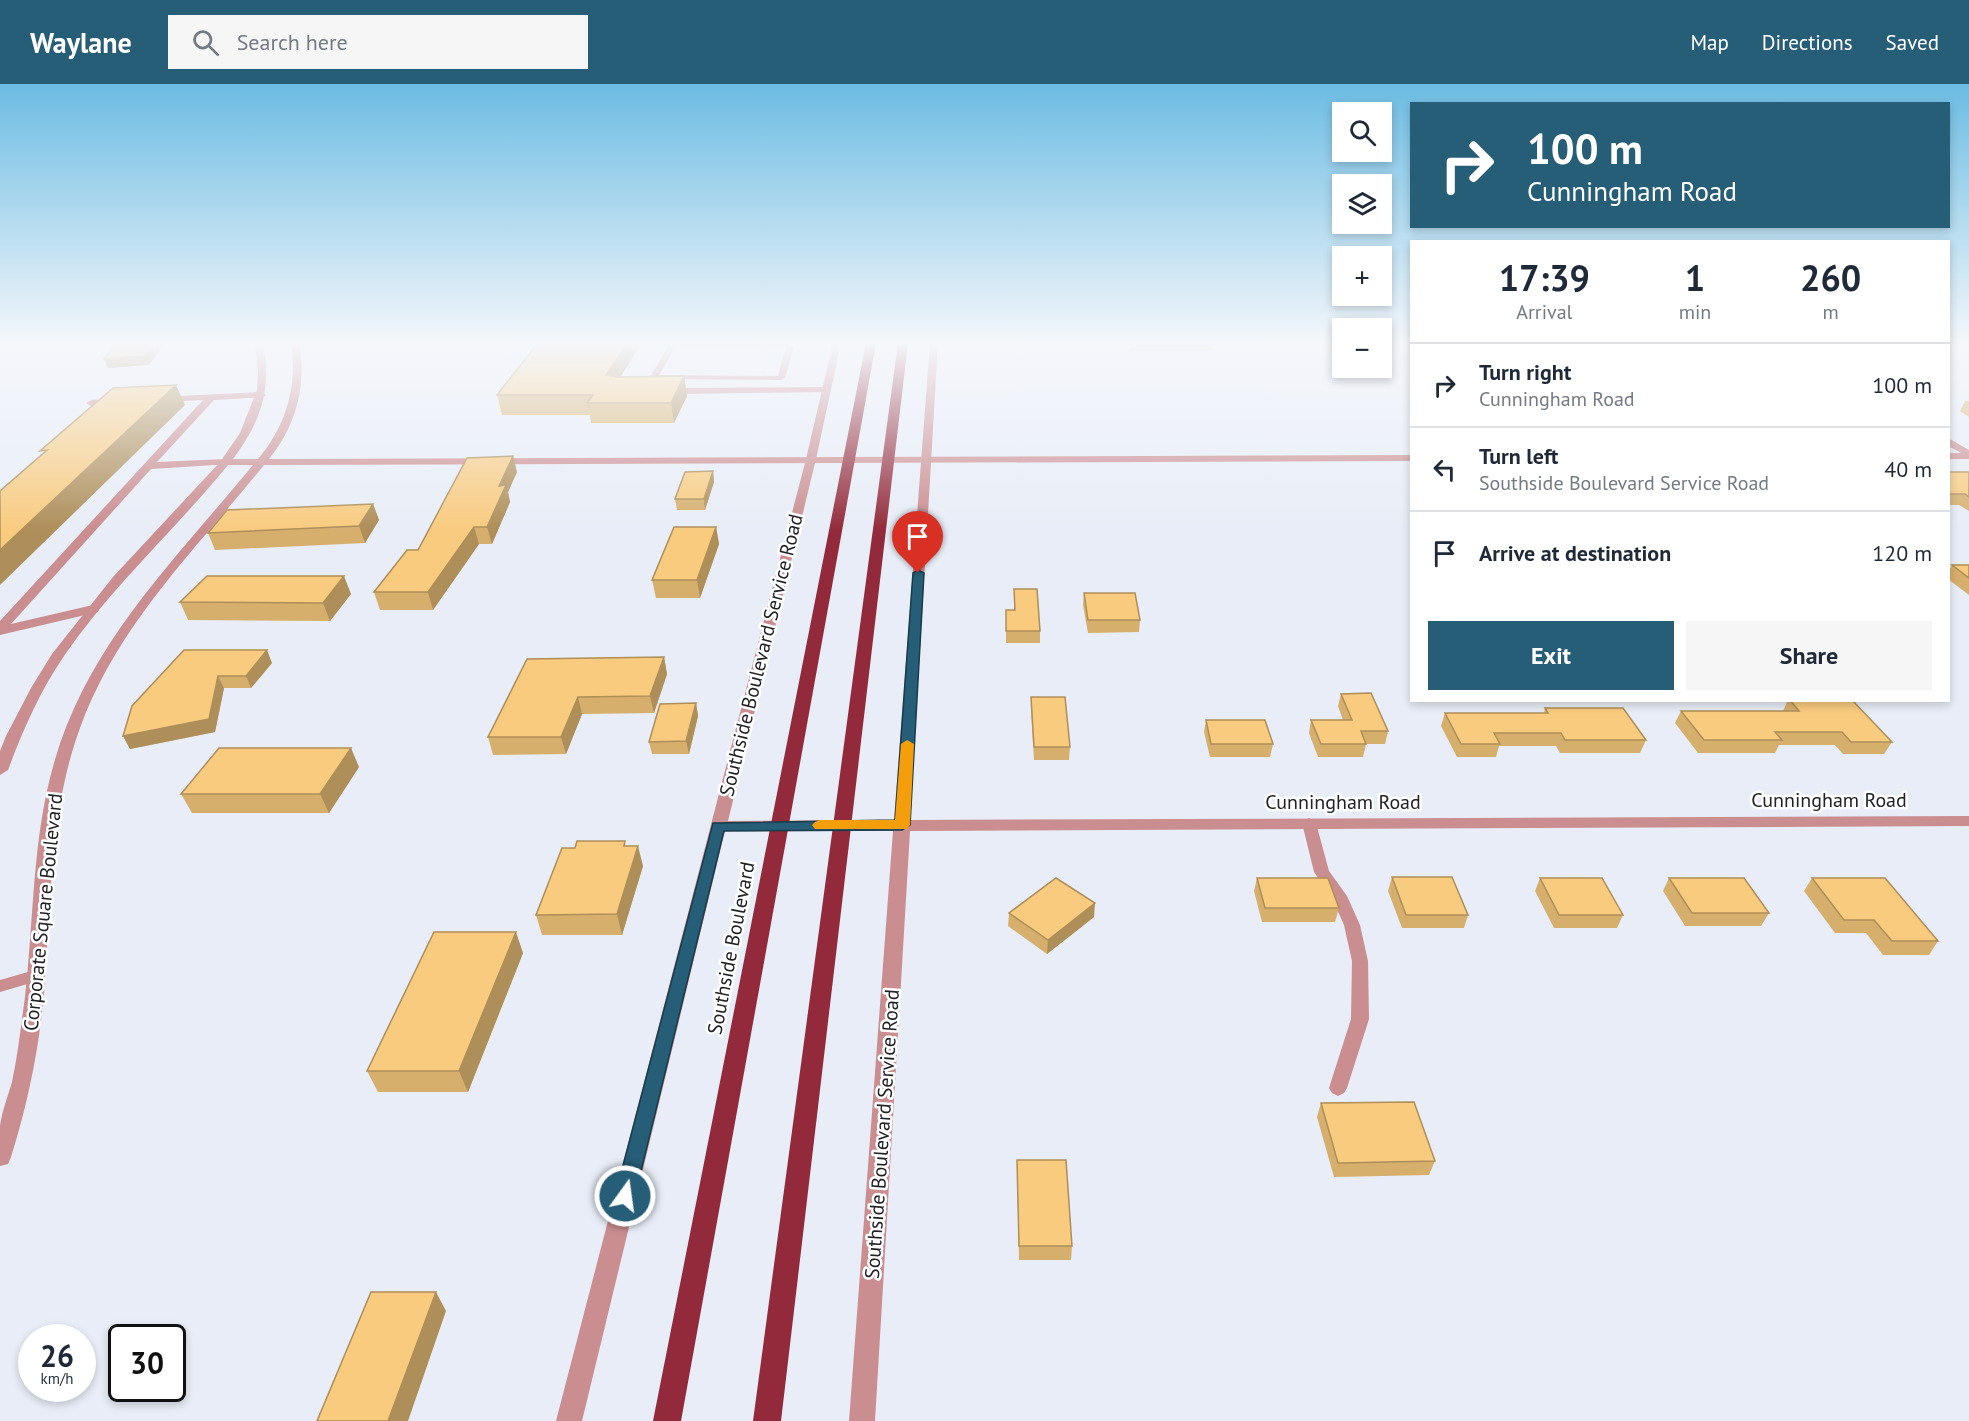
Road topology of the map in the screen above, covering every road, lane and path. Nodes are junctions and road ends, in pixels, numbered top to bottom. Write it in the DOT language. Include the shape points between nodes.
graph roads {
  1 [pos="203,405"];
  2 [pos="258,405"];
  3 [pos="293,405"];
  4 [pos="823,405"];
  5 [pos="859,405"];
  6 [pos="894,405"];
  7 [pos="930,405"];
  8 [pos="1950,442"];
  9 [pos="1969,455"];
  10 [pos="1950,456"];
  11 [pos="1410,458"];
  12 [pos="811,459"];
  13 [pos="849,459"];
  14 [pos="887,459"];
  15 [pos="926,459"];
  16 [pos="262,461"];
  17 [pos="226,462"];
  18 [pos="149,466"];
  19 [pos="93,609"];
  20 [pos="0,630"];
  21 [pos="0,770"];
  22 [pos="1969,821"];
  23 [pos="1309,823"];
  24 [pos="779,825"];
  25 [pos="843,825"];
  26 [pos="902,825"];
  27 [pos="718,826"];
  28 [pos="35,976"];
  29 [pos="0,986"];
  30 [pos="1338,1088"];
  31 [pos="0,1156"];
  32 [pos="569,1421"];
  33 [pos="667,1421"];
  34 [pos="767,1421"];
  35 [pos="862,1421"];
  1 -- 18 [label="street"];
  2 -- 17 [label="street"];
  3 -- 16 [label="street, Corporate Square Boulevard" via="276,445"];
  4 -- 12 [label="street, Southside Boulevard Service Road"];
  5 -- 13 [label="highway, Southside Boulevard"];
  6 -- 14 [label="highway"];
  7 -- 15 [label="street, Southside Boulevard Service Road"];
  8 -- 9 [label="street"];
  9 -- 10 [label="street"];
  11 -- 15 [label="street"];
  12 -- 13 [label="street"];
  12 -- 16 [label="street"];
  12 -- 27 [label="street, Southside Boulevard Service Road"];
  13 -- 14 [label="street"];
  13 -- 24 [label="highway, Southside Boulevard"];
  14 -- 15 [label="street"];
  14 -- 25 [label="highway"];
  15 -- 26 [label="street, Southside Boulevard Service Road"];
  16 -- 17 [label="street"];
  16 -- 28 [label="street, Corporate Square Boulevard" via="128,622 83,701 57,779 48,828"];
  17 -- 18 [label="street"];
  17 -- 19 [label="street"];
  18 -- 20 [label="street"];
  19 -- 20 [label="street"];
  19 -- 21 [label="street" via="36,688"];
  22 -- 23 [label="street, Cunningham Road"];
  23 -- 26 [label="street, Cunningham Road"];
  23 -- 30 [label="lane" via="1322,872 1352,925 1360,961 1359,1019"];
  24 -- 25 [label="street, Cunningham Road"];
  24 -- 27 [label="street, Cunningham Road"];
  24 -- 33 [label="highway, Southside Boulevard"];
  25 -- 26 [label="street, Cunningham Road"];
  25 -- 34 [label="highway"];
  26 -- 35 [label="street, Southside Boulevard Service Road"];
  27 -- 32 [label="street, Southside Boulevard Service Road"];
  28 -- 29 [label="lane"];
  28 -- 31 [label="street, Corporate Square Boulevard" via="24,1072"];
}
